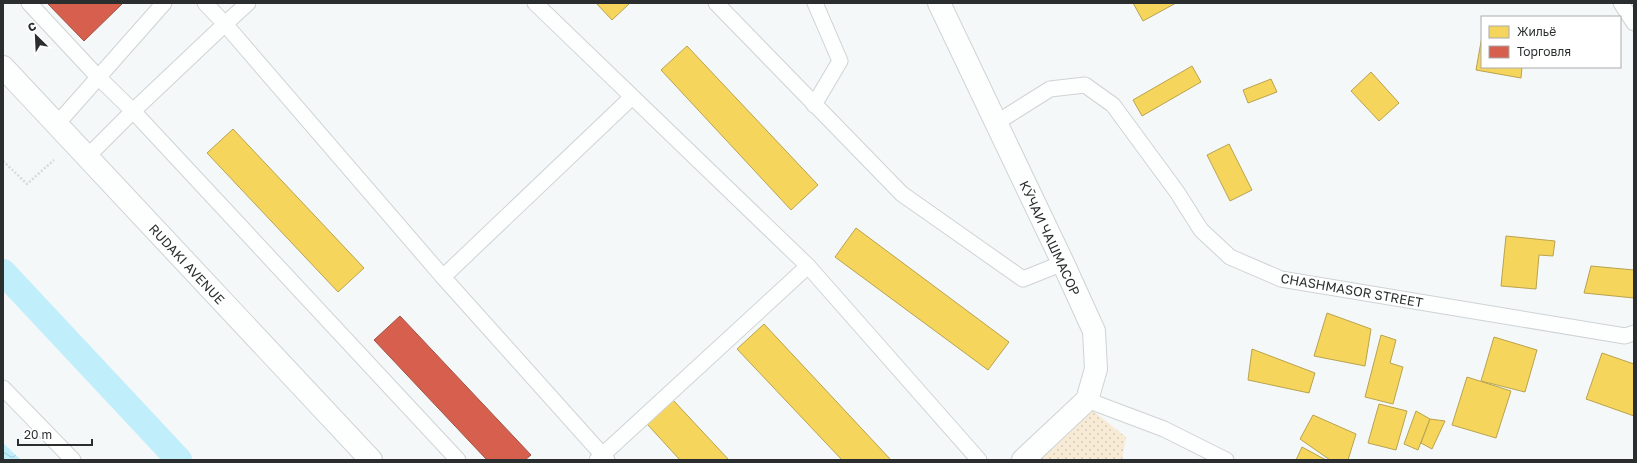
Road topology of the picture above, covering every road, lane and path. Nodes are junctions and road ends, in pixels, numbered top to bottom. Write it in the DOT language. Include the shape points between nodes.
graph roads {
  1 [pos="29,3"];
  2 [pos="164,3"];
  3 [pos="205,3"];
  4 [pos="248,3"];
  5 [pos="535,3"];
  6 [pos="716,3"];
  7 [pos="815,3"];
  8 [pos="939,3"];
  9 [pos="1621,3"];
  10 [pos="1634,23"];
  11 [pos="225,24"];
  12 [pos="3,67"];
  13 [pos="98,77"];
  14 [pos="632,97"];
  15 [pos="814,104"];
  16 [pos="134,112"];
  17 [pos="996,123"];
  18 [pos="56,124"];
  19 [pos="87,157"];
  20 [pos="54,160"];
  21 [pos="3,161"];
  22 [pos="1063,263"];
  23 [pos="808,266"];
  24 [pos="442,277"];
  25 [pos="1634,333"];
  26 [pos="3,388"];
  27 [pos="1086,400"];
  28 [pos="603,458"];
  29 [pos="73,460"];
  30 [pos="372,460"];
  31 [pos="458,460"];
  32 [pos="979,460"];
  33 [pos="1023,460"];
  34 [pos="1226,460"];
  1 -- 13 [label="lane"];
  2 -- 13 [label="lane"];
  3 -- 11 [label="lane"];
  4 -- 11 [label="lane"];
  5 -- 14 [label="lane"];
  6 -- 15 [label="lane"];
  7 -- 15 [label="lane" via="840,61"];
  8 -- 17 [label="main road, КӮЧАИ ЧАШМАСОР"];
  9 -- 10 [label="lane"];
  11 -- 16 [label="lane"];
  11 -- 24 [label="lane"];
  12 -- 18 [label="main road, RUDAKI AVENUE"];
  13 -- 16 [label="lane"];
  13 -- 18 [label="lane"];
  14 -- 23 [label="lane"];
  14 -- 24 [label="lane"];
  15 -- 22 [label="lane" via="902,194 1023,279"];
  16 -- 19 [label="lane"];
  16 -- 31 [label="lane"];
  17 -- 22 [label="main road, КӮЧАИ ЧАШМАСОР"];
  17 -- 25 [label="lane, CHASHMASOR STREET" via="1050,89 1085,85 1113,105 1177,192 1201,230 1230,257 1281,279 1625,336"];
  18 -- 19 [label="main road, RUDAKI AVENUE"];
  19 -- 30 [label="main road, RUDAKI AVENUE"];
  20 -- 21 [label="path" via="27,184"];
  22 -- 27 [label="main road, КӮЧАИ ЧАШМАСОР" via="1094,332 1096,369"];
  23 -- 28 [label="lane"];
  23 -- 32 [label="lane"];
  24 -- 28 [label="lane"];
  26 -- 29 [label="lane"];
  27 -- 33 [label="main road, КӮЧАИ ЧАШМАСОР"];
  27 -- 34 [label="lane" via="1164,429"];
}
